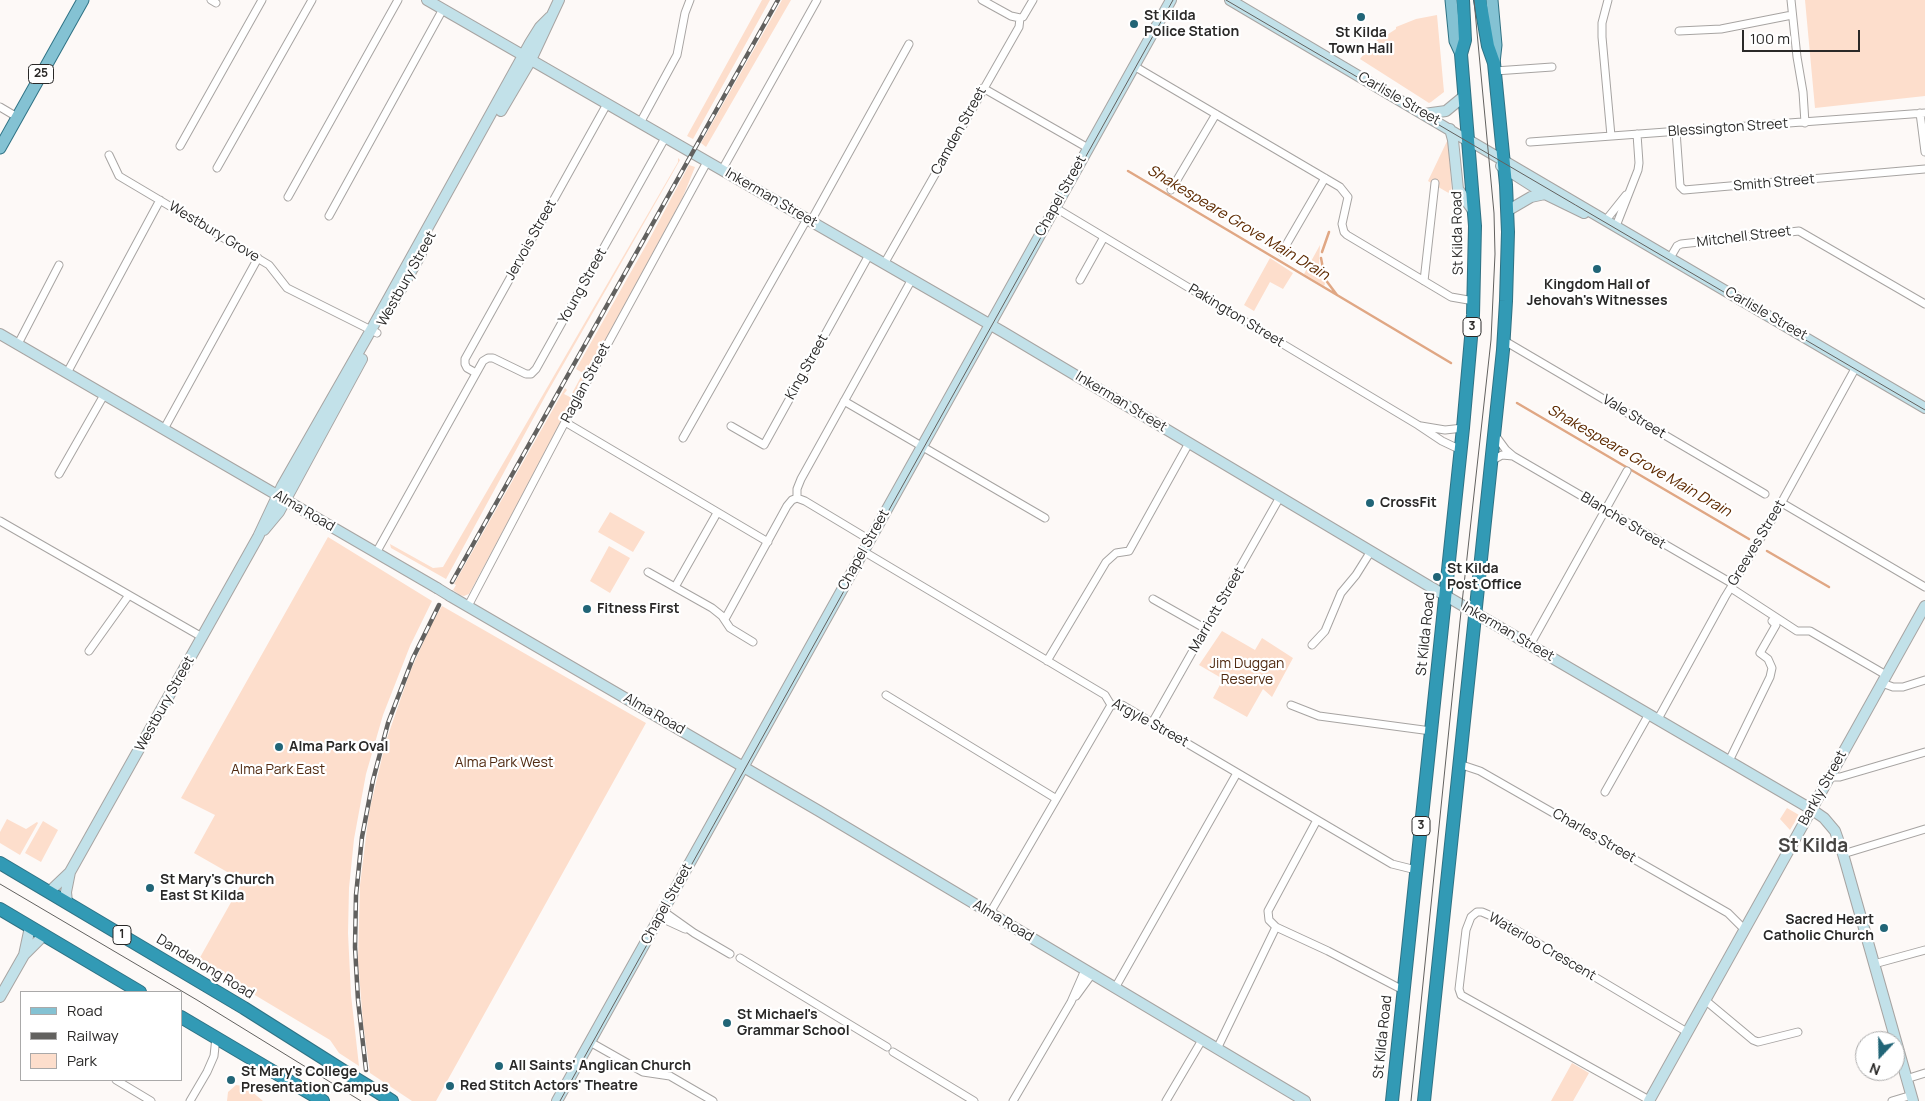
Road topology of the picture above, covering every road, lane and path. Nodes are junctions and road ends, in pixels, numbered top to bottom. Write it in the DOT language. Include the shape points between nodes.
graph roads {
  1 [pos="83,0"];
  2 [pos="262,0"];
  3 [pos="312,0"];
  4 [pos="398,0"];
  5 [pos="427,0"];
  6 [pos="559,0"];
  7 [pos="690,0"];
  8 [pos="817,0"];
  9 [pos="982,0"];
  10 [pos="1033,0"];
  11 [pos="1171,0"];
  12 [pos="1230,0"];
  13 [pos="1451,0"];
  14 [pos="1463,0"];
  15 [pos="1480,0"];
  16 [pos="1490,0"];
  17 [pos="1608,0"];
  18 [pos="1791,0"];
  19 [pos="443,10"];
  20 [pos="1482,14"];
  21 [pos="1792,15"];
  22 [pos="1020,18"];
  23 [pos="1680,31"];
  24 [pos="909,44"];
  25 [pos="1461,54"];
  26 [pos="527,58"];
  27 [pos="1134,66"];
  28 [pos="1494,67"];
  29 [pos="1552,67"];
  30 [pos="983,88"];
  31 [pos="1463,97"];
  32 [pos="607,104"];
  33 [pos="0,108"];
  34 [pos="1923,113"];
  35 [pos="1216,114"];
  36 [pos="1424,114"];
  37 [pos="17,117"];
  38 [pos="640,123"];
  39 [pos="1805,123"];
  40 [pos="1450,129"];
  41 [pos="1676,131"];
  42 [pos="1637,134"];
  43 [pos="1611,136"];
  44 [pos="665,138"];
  45 [pos="1467,139"];
  46 [pos="1530,142"];
  47 [pos="180,146"];
  48 [pos="0,148"];
  49 [pos="1088,148"];
  50 [pos="1925,152"];
  51 [pos="109,155"];
  52 [pos="707,162"];
  53 [pos="1504,164"];
  54 [pos="216,168"];
  55 [pos="722,170"];
  56 [pos="1925,170"];
  57 [pos="1324,178"];
  58 [pos="1435,183"];
  59 [pos="1171,190"];
  60 [pos="1628,193"];
  61 [pos="1545,194"];
  62 [pos="288,197"];
  63 [pos="160,200"];
  64 [pos="1054,207"];
  65 [pos="1507,211"];
  66 [pos="1474,212"];
  67 [pos="328,216"];
  68 [pos="809,220"];
  69 [pos="1606,220"];
  70 [pos="1616,226"];
  71 [pos="1104,237"];
  72 [pos="1282,252"];
  73 [pos="869,255"];
  74 [pos="258,258"];
  75 [pos="1670,258"];
  76 [pos="884,264"];
  77 [pos="59,265"];
  78 [pos="912,279"];
  79 [pos="1080,280"];
  80 [pos="1424,281"];
  81 [pos="1474,301"];
  82 [pos="1925,304"];
  83 [pos="990,324"];
  84 [pos="374,332"];
  85 [pos="0,334"];
  86 [pos="1504,340"];
  87 [pos="18,344"];
  88 [pos="1856,367"];
  89 [pos="68,373"];
  90 [pos="476,373"];
  91 [pos="104,395"];
  92 [pos="844,401"];
  93 [pos="1925,408"];
  94 [pos="565,422"];
  95 [pos="1418,425"];
  96 [pos="731,426"];
  97 [pos="1463,428"];
  98 [pos="164,429"];
  99 [pos="1494,434"];
  100 [pos="683,438"];
  101 [pos="1189,443"];
  102 [pos="922,446"];
  103 [pos="1461,450"];
  104 [pos="1513,456"];
  105 [pos="1491,461"];
  106 [pos="1626,471"];
  107 [pos="59,474"];
  108 [pos="1765,494"];
  109 [pos="1280,497"];
  110 [pos="281,498"];
  111 [pos="798,498"];
  112 [pos="1782,503"];
  113 [pos="1604,509"];
  114 [pos="717,513"];
  115 [pos="1045,518"];
  116 [pos="0,521"];
  117 [pos="870,540"];
  118 [pos="768,542"];
  119 [pos="863,551"];
  120 [pos="1371,551"];
  121 [pos="376,553"];
  122 [pos="648,572"];
  123 [pos="1732,586"];
  124 [pos="1925,587"];
  125 [pos="675,588"];
  126 [pos="129,595"];
  127 [pos="1445,596"];
  128 [pos="1153,599"];
  129 [pos="468,606"];
  130 [pos="1925,606"];
  131 [pos="1475,612"];
  132 [pos="725,620"];
  133 [pos="1772,621"];
  134 [pos="1206,629"];
  135 [pos="202,637"];
  136 [pos="753,642"];
  137 [pos="1312,644"];
  138 [pos="1530,644"];
  139 [pos="89,651"];
  140 [pos="1047,661"];
  141 [pos="1884,679"];
  142 [pos="1925,680"];
  143 [pos="886,695"];
  144 [pos="1111,705"];
  145 [pos="1291,705"];
  146 [pos="1653,717"];
  147 [pos="1152,723"];
  148 [pos="1431,732"];
  149 [pos="1925,752"];
  150 [pos="1729,761"];
  151 [pos="1459,764"];
  152 [pos="743,767"];
  153 [pos="1237,773"];
  154 [pos="1829,777"];
  155 [pos="1604,792"];
  156 [pos="1055,798"];
  157 [pos="1811,809"];
  158 [pos="1317,820"];
  159 [pos="1925,829"];
  160 [pos="1843,854"];
  161 [pos="0,863"];
  162 [pos="1416,870"];
  163 [pos="70,872"];
  164 [pos="49,892"];
  165 [pos="67,902"];
  166 [pos="0,909"];
  167 [pos="990,913"];
  168 [pos="1728,913"];
  169 [pos="661,914"];
  170 [pos="1750,920"];
  171 [pos="30,927"];
  172 [pos="1276,927"];
  173 [pos="1745,930"];
  174 [pos="44,935"];
  175 [pos="1925,950"];
  176 [pos="730,954"];
  177 [pos="24,955"];
  178 [pos="740,958"];
  179 [pos="1874,964"];
  180 [pos="1088,972"];
  181 [pos="1115,988"];
  182 [pos="1403,990"];
  183 [pos="138,991"];
  184 [pos="0,997"];
  185 [pos="1705,1000"];
  186 [pos="182,1018"];
  187 [pos="1687,1032"];
  188 [pos="1798,1032"];
  189 [pos="216,1037"];
  190 [pos="1202,1040"];
  191 [pos="590,1042"];
  192 [pos="887,1047"];
  193 [pos="1217,1049"];
  194 [pos="893,1052"];
  195 [pos="1925,1073"];
  196 [pos="1906,1079"];
  197 [pos="118,1081"];
  198 [pos="387,1098"];
  199 [pos="1912,1098"];
  200 [pos="1014,1100"];
  201 [pos="1649,1100"];
  202 [pos="151,1101"];
  203 [pos="190,1101"];
  204 [pos="322,1101"];
  205 [pos="557,1101"];
  206 [pos="713,1101"];
  207 [pos="974,1101"];
  208 [pos="1166,1101"];
  209 [pos="1305,1101"];
  210 [pos="1392,1101"];
  211 [pos="1424,1101"];
  212 [pos="1892,1101"];
  1 -- 37 [label="main road, 25"];
  2 -- 47 [label="street"];
  3 -- 54 [label="street"];
  4 -- 62 [label="street"];
  5 -- 19 [label="street, Inkerman Street"];
  6 -- 26 [label="street, Westbury Street" via="540,27"];
  7 -- 38 [label="street" via="677,55"];
  8 -- 55 [label="street"];
  9 -- 22 [label="street"];
  10 -- 22 [label="street, Camden Street"];
  11 -- 27 [label="street, Chapel Street"];
  12 -- 36 [label="street, Carlisle Street"];
  13 -- 25 [label="main road" via="1455,41"];
  14 -- 25 [label="highway, 3"];
  15 -- 20 [label="highway"];
  16 -- 20 [label="main road"];
  16 -- 28 [label="main road" via="1496,45"];
  17 -- 43 [label="street" via="1602,36"];
  18 -- 21 [label="street"];
  19 -- 26 [label="street, Inkerman Street"];
  19 -- 67 [label="street"];
  20 -- 28 [label="highway"];
  21 -- 23 [label="street" via="1721,29"];
  21 -- 39 [label="street"];
  22 -- 30 [label="street, Camden Street" via="1019,27"];
  24 -- 68 [label="street"];
  25 -- 31 [label="highway, 3"];
  26 -- 32 [label="street, Inkerman Street"];
  26 -- 84 [label="street, Westbury Street"];
  27 -- 35 [label="street"];
  27 -- 49 [label="street, Chapel Street"];
  28 -- 29 [label="street"];
  28 -- 53 [label="highway"];
  30 -- 49 [label="street"];
  30 -- 76 [label="street, Camden Street"];
  31 -- 36 [label="street" via="1446,111"];
  31 -- 45 [label="highway, 3"];
  32 -- 38 [label="street, Inkerman Street"];
  32 -- 90 [label="street, Jervois Street" via="465,359 467,368"];
  33 -- 37 [label="street"];
  34 -- 39 [label="street, Blessington Street"];
  34 -- 50 [label="street"];
  35 -- 57 [label="street"];
  35 -- 59 [label="street"];
  36 -- 40 [label="street, Carlisle Street"];
  37 -- 48 [label="main road, 25"];
  38 -- 44 [label="street, Inkerman Street"];
  39 -- 41 [label="street, Blessington Street"];
  40 -- 45 [label="street, Carlisle Street"];
  40 -- 66 [label="street" via="1458,189"];
  41 -- 42 [label="street, Blessington Street"];
  41 -- 56 [label="street, Smith Street" via="1680,186 1684,190"];
  42 -- 43 [label="street, Blessington Street"];
  42 -- 60 [label="street" via="1639,163"];
  43 -- 46 [label="street, Blessington Street"];
  44 -- 52 [label="street, Inkerman Street"];
  44 -- 90 [label="street, Young Street" via="536,369 526,374 488,358"];
  45 -- 53 [label="street, Carlisle Street"];
  45 -- 66 [label="highway, St Kilda Road / 3"];
  49 -- 64 [label="street, Chapel Street"];
  51 -- 63 [label="street, Westbury Grove" via="119,176"];
  52 -- 55 [label="street, Inkerman Street"];
  52 -- 94 [label="street, Raglan Street"];
  53 -- 61 [label="street, Carlisle Street"];
  53 -- 65 [label="highway"];
  53 -- 69 [label="street, Carlisle Street"];
  55 -- 68 [label="street, Inkerman Street"];
  57 -- 72 [label="street"];
  57 -- 80 [label="street" via="1344,190 1348,197 1342,220 1344,232"];
  58 -- 80 [label="street"];
  60 -- 69 [label="street"];
  60 -- 70 [label="street"];
  61 -- 65 [label="street" via="1531,197"];
  61 -- 69 [label="street, Carlisle Street"];
  63 -- 74 [label="street, Westbury Grove"];
  63 -- 89 [label="street"];
  64 -- 71 [label="street, Pakington Street"];
  64 -- 83 [label="street, Chapel Street"];
  65 -- 86 [label="highway"];
  66 -- 81 [label="highway, St Kilda Road / 3"];
  68 -- 73 [label="street, Inkerman Street"];
  68 -- 100 [label="street"];
  69 -- 70 [label="street, Carlisle Street"];
  70 -- 75 [label="street, Carlisle Street"];
  71 -- 79 [label="street"];
  71 -- 95 [label="street, Pakington Street"];
  73 -- 76 [label="street, Inkerman Street"];
  73 -- 96 [label="street, King Street" via="764,445"];
  74 -- 84 [label="street, Westbury Grove" via="269,264 287,288"];
  74 -- 98 [label="street"];
  75 -- 82 [label="street, Mitchell Street" via="1679,245 1799,230"];
  75 -- 88 [label="street, Carlisle Street"];
  76 -- 78 [label="street, Inkerman Street"];
  77 -- 87 [label="street"];
  78 -- 83 [label="street, Inkerman Street"];
  78 -- 92 [label="street"];
  80 -- 81 [label="street" via="1454,298"];
  81 -- 97 [label="highway, St Kilda Road / 3"];
  83 -- 101 [label="street, Inkerman Street"];
  83 -- 102 [label="street, Chapel Street"];
  84 -- 110 [label="street, Westbury Street"];
  85 -- 87 [label="street, Alma Road"];
  86 -- 99 [label="highway"];
  86 -- 108 [label="street, Vale Street"];
  87 -- 89 [label="street, Alma Road"];
  88 -- 93 [label="street, Carlisle Street"];
  88 -- 112 [label="street, Greeves Street"];
  89 -- 91 [label="street, Alma Road"];
  90 -- 121 [label="street"];
  91 -- 98 [label="street, Alma Road"];
  91 -- 107 [label="street"];
  92 -- 102 [label="street"];
  92 -- 111 [label="street" via="801,479"];
  94 -- 114 [label="street"];
  94 -- 129 [label="street, Raglan Street"];
  95 -- 97 [label="street, Pakington Street" via="1445,430"];
  95 -- 103 [label="street, Pakington Street"];
  97 -- 103 [label="highway, St Kilda Road / 3"];
  98 -- 110 [label="street, Alma Road"];
  99 -- 104 [label="street, Blanche Street"];
  99 -- 105 [label="highway"];
  101 -- 109 [label="street, Inkerman Street"];
  101 -- 140 [label="street" via="1128,551 1116,553 1106,562"];
  102 -- 115 [label="street"];
  102 -- 117 [label="street, Chapel Street"];
  103 -- 127 [label="highway, St Kilda Road / 3"];
  104 -- 105 [label="street" via="1502,455"];
  104 -- 113 [label="street, Blanche Street"];
  105 -- 131 [label="highway"];
  106 -- 113 [label="street"];
  109 -- 120 [label="street, Inkerman Street"];
  109 -- 134 [label="street, Marriott Street"];
  110 -- 121 [label="street, Alma Road"];
  110 -- 135 [label="street, Westbury Street"];
  111 -- 117 [label="street"];
  111 -- 118 [label="street" via="790,502"];
  112 -- 123 [label="street, Greeves Street"];
  112 -- 124 [label="street"];
  113 -- 123 [label="street, Blanche Street"];
  113 -- 138 [label="street"];
  114 -- 118 [label="street"];
  114 -- 125 [label="street"];
  116 -- 126 [label="street"];
  117 -- 119 [label="street, Chapel Street"];
  118 -- 132 [label="street"];
  119 -- 140 [label="street, Argyle Street"];
  119 -- 152 [label="street, Chapel Street"];
  120 -- 127 [label="street, Inkerman Street"];
  120 -- 137 [label="street" via="1341,593 1323,635"];
  121 -- 129 [label="street, Alma Road, bridge"];
  122 -- 125 [label="street"];
  123 -- 141 [label="street, Blanche Street" via="1797,631 1810,631"];
  123 -- 146 [label="street, Greeves Street" via="1676,685"];
  125 -- 132 [label="street" via="718,612"];
  126 -- 135 [label="street"];
  126 -- 139 [label="street"];
  127 -- 131 [label="street, Inkerman Street"];
  127 -- 148 [label="highway, St Kilda Road / 3"];
  128 -- 134 [label="street"];
  129 -- 152 [label="street, Alma Road"];
  130 -- 141 [label="street, Barkly Street"];
  131 -- 138 [label="street, Inkerman Street"];
  131 -- 151 [label="highway"];
  132 -- 136 [label="street" via="730,628"];
  133 -- 150 [label="street" via="1776,625 1760,653 1772,668 1770,677"];
  134 -- 147 [label="street, Marriott Street"];
  135 -- 163 [label="street, Westbury Street"];
  138 -- 146 [label="street, Inkerman Street"];
  140 -- 144 [label="street, Argyle Street" via="1104,695"];
  141 -- 142 [label="street" via="1893,688"];
  141 -- 154 [label="street, Barkly Street"];
  143 -- 156 [label="street"];
  144 -- 147 [label="street, Argyle Street" via="1122,705"];
  144 -- 156 [label="street"];
  145 -- 148 [label="street" via="1319,716"];
  146 -- 150 [label="street, Inkerman Street"];
  146 -- 155 [label="street, Greeves Street"];
  147 -- 153 [label="street, Argyle Street"];
  148 -- 162 [label="highway, St Kilda Road / 3"];
  149 -- 154 [label="street" via="1840,777"];
  150 -- 157 [label="street, Inkerman Street"];
  151 -- 168 [label="street, Charles Street" via="1498,781"];
  151 -- 211 [label="highway"];
  152 -- 167 [label="street, Alma Road"];
  152 -- 169 [label="street, Chapel Street"];
  153 -- 158 [label="street, Argyle Street"];
  153 -- 181 [label="street"];
  154 -- 157 [label="street, Barkly Street"];
  156 -- 167 [label="street"];
  157 -- 160 [label="street, Inkerman Street" via="1835,832"];
  157 -- 170 [label="street, Barkly Street"];
  158 -- 162 [label="street, Argyle Street" via="1392,864"];
  158 -- 172 [label="street" via="1268,911 1269,920"];
  159 -- 160 [label="street"];
  160 -- 179 [label="street, Inkerman Street"];
  161 -- 164 [label="highway, Dandenong Road / 1"];
  162 -- 182 [label="highway, St Kilda Road / 3"];
  163 -- 164 [label="street, Westbury Street"];
  163 -- 165 [label="street, Westbury Street"];
  164 -- 165 [label="highway, Dandenong Road / 1"];
  165 -- 198 [label="highway, Dandenong Road / 1, bridge"];
  166 -- 171 [label="highway"];
  167 -- 180 [label="street, Alma Road"];
  168 -- 170 [label="street, Charles Street"];
  168 -- 173 [label="street, Charles Street"];
  169 -- 176 [label="street"];
  169 -- 191 [label="street, Chapel Street"];
  170 -- 173 [label="street, Barkly Street"];
  171 -- 174 [label="highway"];
  171 -- 177 [label="street"];
  172 -- 182 [label="street"];
  172 -- 193 [label="street"];
  173 -- 185 [label="street, Barkly Street"];
  174 -- 177 [label="street"];
  174 -- 183 [label="highway"];
  175 -- 179 [label="street"];
  177 -- 184 [label="street"];
  178 -- 192 [label="street"];
  179 -- 196 [label="street, Inkerman Street"];
  180 -- 181 [label="street, Alma Road"];
  180 -- 200 [label="street"];
  181 -- 190 [label="street, Alma Road"];
  182 -- 210 [label="highway, St Kilda Road / 3"];
  185 -- 187 [label="street, Barkly Street"];
  185 -- 188 [label="street" via="1758,1042"];
  186 -- 189 [label="highway"];
  187 -- 201 [label="street, Barkly Street"];
  187 -- 201 [label="street, Waterloo Crescent" via="1496,918 1482,912 1471,917 1466,930 1461,995"];
  189 -- 203 [label="street" via="215,1054"];
  189 -- 204 [label="highway"];
  190 -- 193 [label="street, Alma Road"];
  190 -- 208 [label="street"];
  191 -- 205 [label="street, Chapel Street"];
  191 -- 206 [label="street" via="643,1072 670,1076"];
  193 -- 209 [label="street, Alma Road"];
  194 -- 207 [label="street"];
  195 -- 196 [label="street"];
  196 -- 199 [label="street, Inkerman Street"];
  197 -- 202 [label="street"];
  199 -- 212 [label="street"];
}
